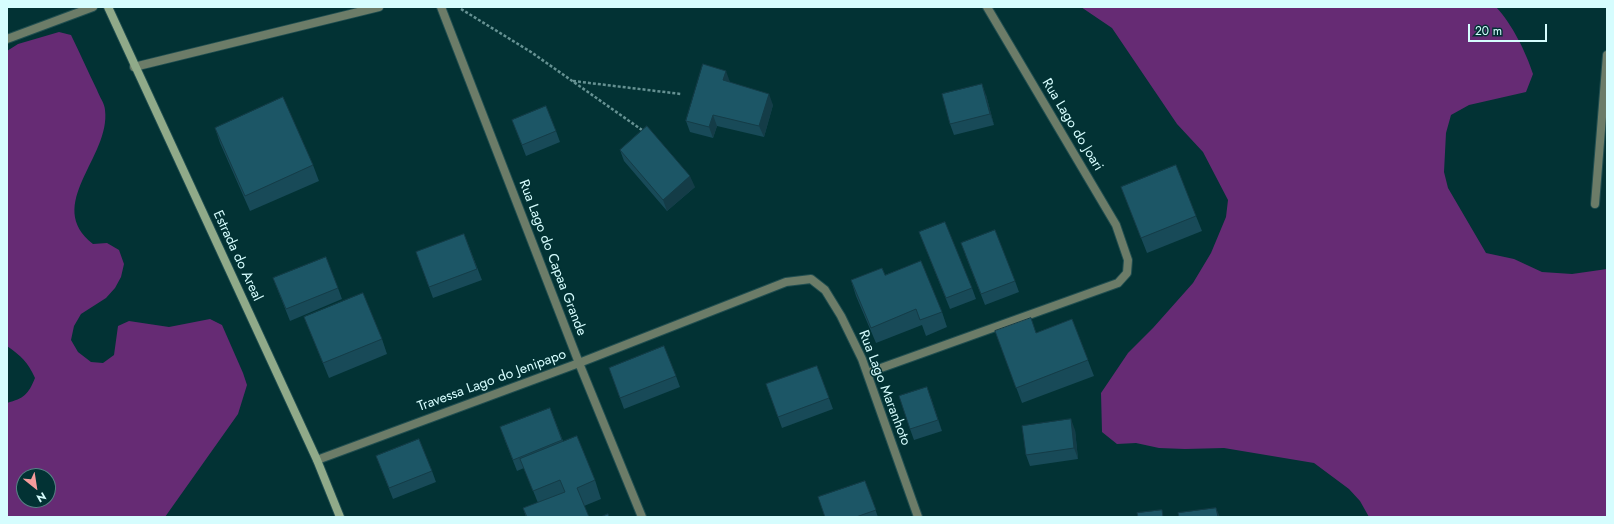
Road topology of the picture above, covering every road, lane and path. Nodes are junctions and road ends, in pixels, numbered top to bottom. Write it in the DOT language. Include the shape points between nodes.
graph roads {
  1 [pos="94,7"];
  2 [pos="108,7"];
  3 [pos="379,7"];
  4 [pos="441,7"];
  5 [pos="458,7"];
  6 [pos="987,7"];
  7 [pos="7,39"];
  8 [pos="1607,55"];
  9 [pos="134,66"];
  10 [pos="572,81"];
  11 [pos="681,94"];
  12 [pos="642,130"];
  13 [pos="1595,204"];
  14 [pos="811,279"];
  15 [pos="579,363"];
  16 [pos="867,373"];
  17 [pos="317,460"];
  18 [pos="340,517"];
  19 [pos="642,517"];
  20 [pos="918,517"];
  1 -- 7 [label="street"];
  2 -- 9 [label="street, Estrada do Areal"];
  3 -- 9 [label="street"];
  4 -- 15 [label="street, Rua Lago do Capaa Grande"];
  5 -- 10 [label="path" via="531,52"];
  6 -- 16 [label="street, Rua Lago do Joari" via="1116,225 1128,260 1127,273 1118,283"];
  8 -- 13 [label="street"];
  9 -- 17 [label="street, Estrada do Areal"];
  10 -- 11 [label="path"];
  10 -- 12 [label="path"];
  14 -- 15 [label="street, Travessa Lago do Jenipapo" via="786,282"];
  14 -- 16 [label="street, Rua Lago Maranhoto" via="825,290 841,316"];
  15 -- 17 [label="street, Travessa Lago do Jenipapo"];
  15 -- 19 [label="street, Rua Lago do Capaa Grande"];
  16 -- 20 [label="street, Rua Lago Maranhoto"];
  17 -- 18 [label="street, Estrada do Areal"];
}
